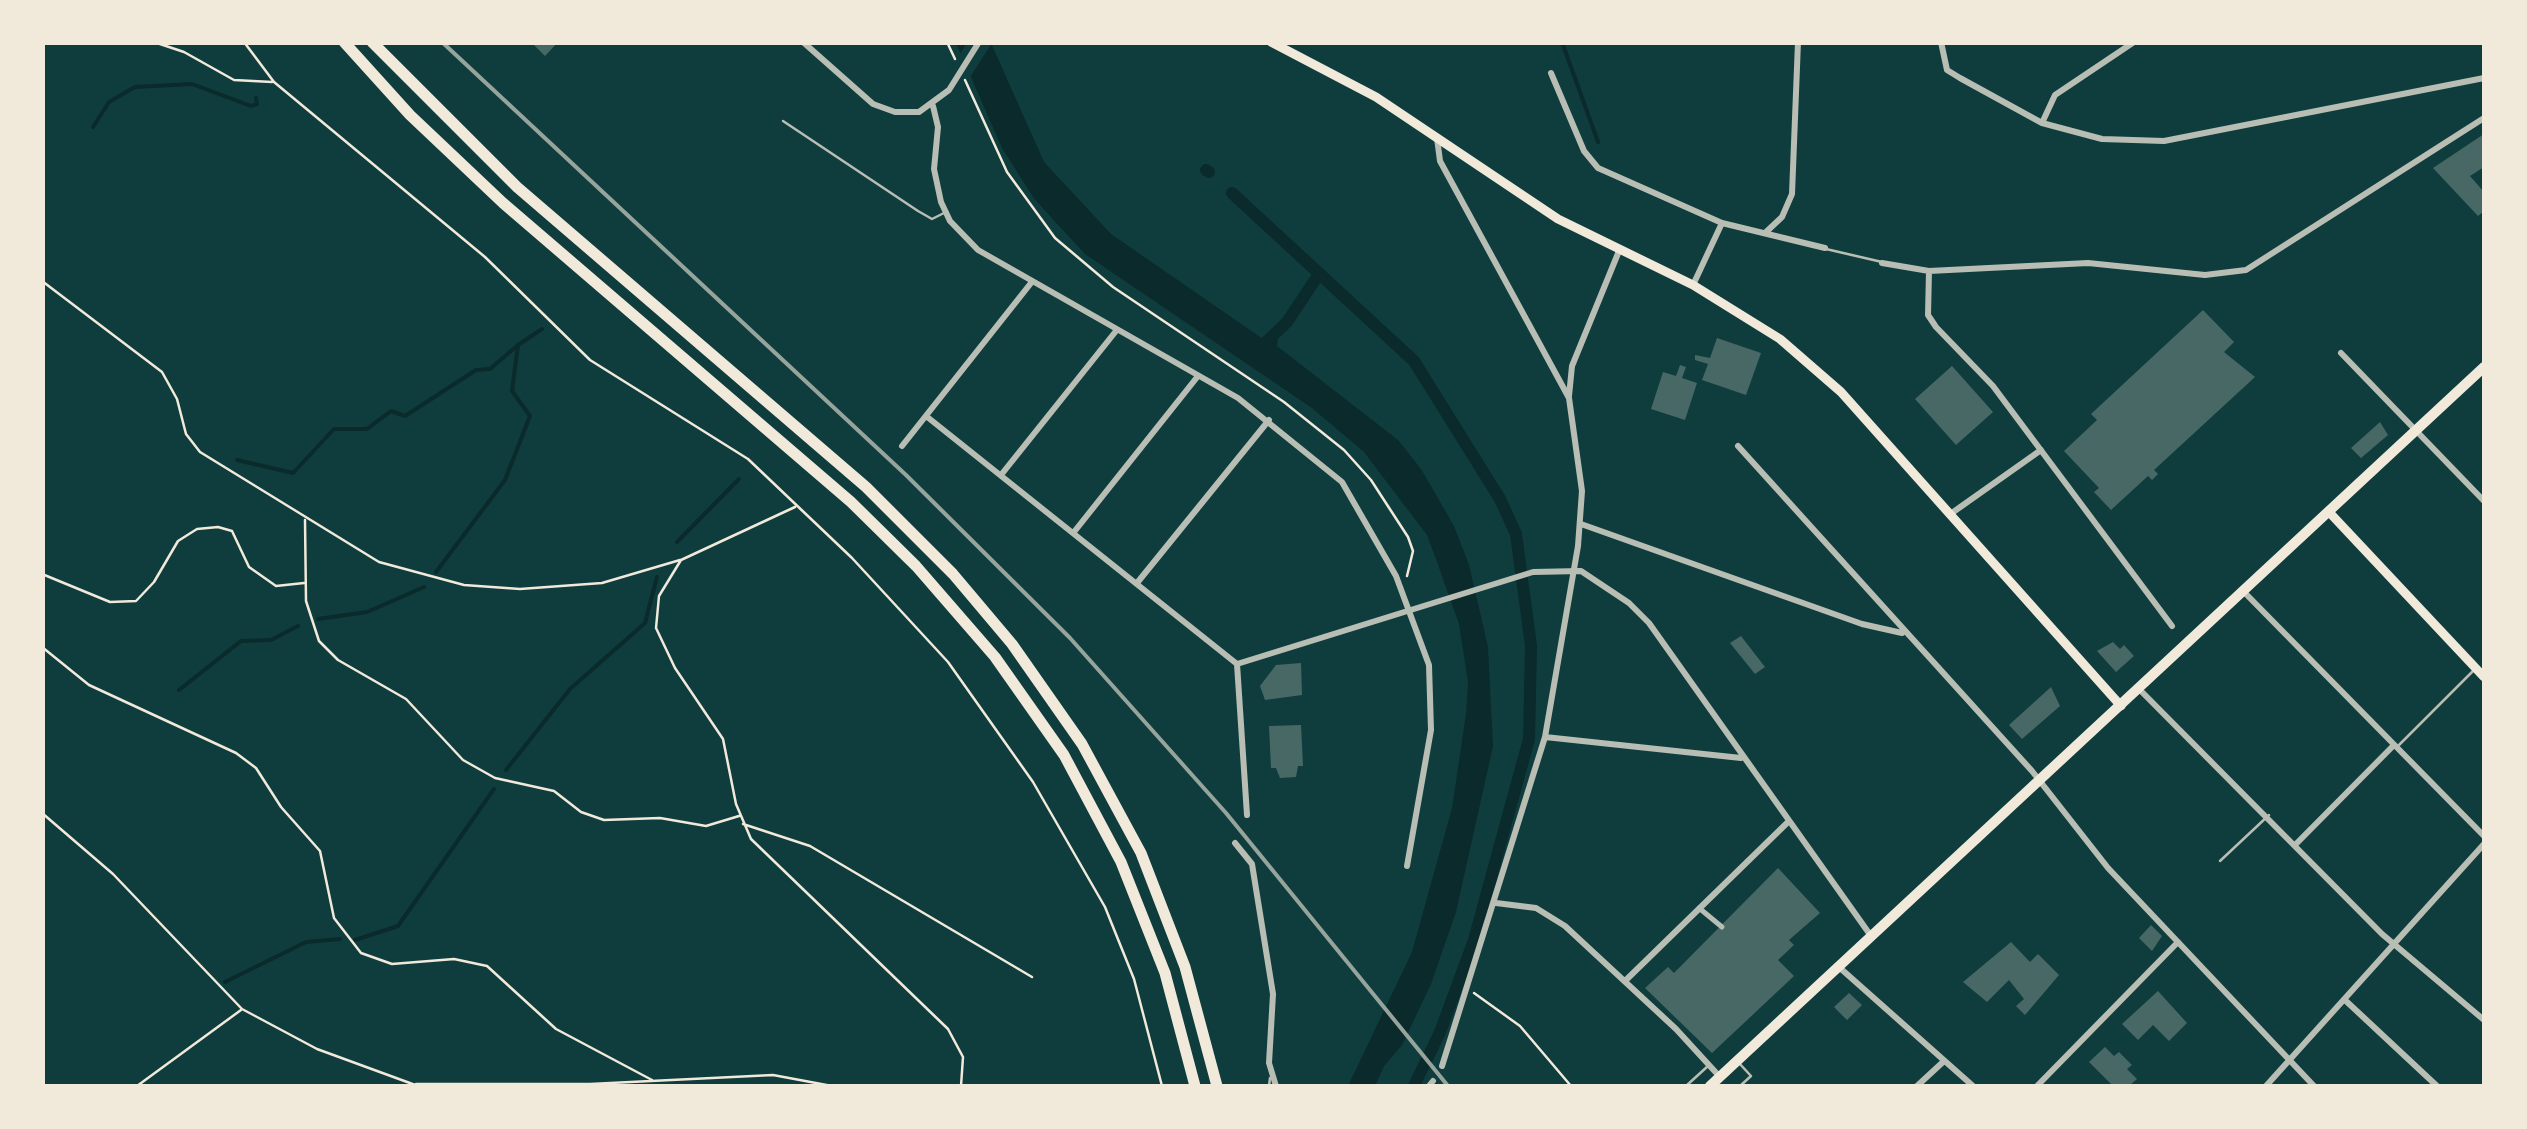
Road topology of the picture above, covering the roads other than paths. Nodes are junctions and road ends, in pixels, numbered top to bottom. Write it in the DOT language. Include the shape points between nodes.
graph roads {
  1 [pos="344,42"];
  2 [pos="372,42"];
  3 [pos="803,42"];
  4 [pos="979,42"];
  5 [pos="1271,42"];
  6 [pos="1798,42"];
  7 [pos="1941,42"];
  8 [pos="2134,42"];
  9 [pos="1551,73"];
  10 [pos="2484,78"];
  11 [pos="933,106"];
  12 [pos="2484,118"];
  13 [pos="783,121"];
  14 [pos="2042,123"];
  15 [pos="1437,137"];
  16 [pos="945,212"];
  17 [pos="1722,223"];
  18 [pos="1765,233"];
  19 [pos="1825,248"];
  20 [pos="1619,251"];
  21 [pos="1882,263"];
  22 [pos="1928,271"];
  23 [pos="1031,283"];
  24 [pos="1693,285"];
  25 [pos="1116,331"];
  26 [pos="2341,352"];
  27 [pos="2484,367"];
  28 [pos="1198,376"];
  29 [pos="1569,398"];
  30 [pos="926,416"];
  31 [pos="1269,420"];
  32 [pos="2416,431"];
  33 [pos="902,446"];
  34 [pos="1738,446"];
  35 [pos="2041,450"];
  36 [pos="1001,476"];
  37 [pos="2484,502"];
  38 [pos="2330,512"];
  39 [pos="1948,516"];
  40 [pos="1581,524"];
  41 [pos="1074,532"];
  42 [pos="1574,569"];
  43 [pos="1137,583"];
  44 [pos="2243,591"];
  45 [pos="1408,611"];
  46 [pos="2172,626"];
  47 [pos="1904,633"];
  48 [pos="1237,664"];
  49 [pos="2476,668"];
  50 [pos="2484,677"];
  51 [pos="2139,688"];
  52 [pos="2120,706"];
  53 [pos="1544,736"];
  54 [pos="2396,746"];
  55 [pos="1740,758"];
  56 [pos="2041,781"];
  57 [pos="1247,816"];
  58 [pos="2269,816"];
  59 [pos="1787,823"];
  60 [pos="2484,836"];
  61 [pos="1235,844"];
  62 [pos="2296,844"];
  63 [pos="2484,844"];
  64 [pos="2220,861"];
  65 [pos="1407,866"];
  66 [pos="1496,904"];
  67 [pos="1699,908"];
  68 [pos="1722,928"];
  69 [pos="1872,937"];
  70 [pos="2178,942"];
  71 [pos="2394,945"];
  72 [pos="1840,968"];
  73 [pos="1626,980"];
  74 [pos="2346,1001"];
  75 [pos="2484,1020"];
  76 [pos="1738,1061"];
  77 [pos="1943,1062"];
  78 [pos="2289,1062"];
  79 [pos="1710,1065"];
  80 [pos="1442,1066"];
  81 [pos="1720,1077"];
  82 [pos="1272,1084"];
  83 [pos="1195,1086"];
  84 [pos="1217,1086"];
  85 [pos="1686,1086"];
  86 [pos="1710,1086"];
  87 [pos="1740,1086"];
  88 [pos="1917,1086"];
  89 [pos="1974,1086"];
  90 [pos="2037,1086"];
  91 [pos="2266,1086"];
  92 [pos="2314,1086"];
  93 [pos="2437,1086"];
  1 -- 83 [label="highway" via="502,203 851,502 976,634 1048,730 1108,834 1155,945"];
  2 -- 84 [label="highway" via="517,187 877,497 1012,644 1082,744 1140,852 1186,967"];
  3 -- 11 [label="street" via="873,104 907,112"];
  4 -- 11 [label="street"];
  5 -- 15 [label="main road"];
  6 -- 18 [label="street" via="1792,194"];
  7 -- 14 [label="street" via="1946,70"];
  8 -- 14 [label="street" via="2055,95"];
  9 -- 17 [label="street" via="1584,151 1598,168"];
  10 -- 14 [label="street" via="2164,141 2102,140"];
  11 -- 16 [label="street" via="934,169"];
  12 -- 22 [label="street" via="2246,270 2205,275 2088,263"];
  13 -- 16 [label="lane" via="932,219"];
  15 -- 20 [label="main road" via="1519,195"];
  15 -- 29 [label="street" via="1440,161"];
  16 -- 23 [label="street" via="978,250"];
  17 -- 18 [label="street"];
  17 -- 24 [label="street"];
  18 -- 19 [label="street"];
  19 -- 21 [label="lane"];
  20 -- 24 [label="main road"];
  20 -- 29 [label="street" via="1572,366"];
  21 -- 22 [label="street"];
  22 -- 35 [label="street" via="1928,315"];
  23 -- 25 [label="street"];
  23 -- 30 [label="street"];
  24 -- 39 [label="main road" via="1803,356"];
  25 -- 28 [label="street"];
  25 -- 36 [label="street"];
  26 -- 32 [label="street"];
  27 -- 32 [label="main road"];
  28 -- 31 [label="street"];
  28 -- 41 [label="street"];
  29 -- 40 [label="street"];
  30 -- 33 [label="street"];
  30 -- 36 [label="street"];
  31 -- 43 [label="street"];
  31 -- 45 [label="street" via="1342,482"];
  32 -- 37 [label="street"];
  32 -- 38 [label="main road"];
  34 -- 47 [label="street"];
  35 -- 39 [label="street"];
  35 -- 46 [label="street"];
  36 -- 41 [label="street"];
  38 -- 44 [label="main road"];
  38 -- 49 [label="main road"];
  39 -- 52 [label="main road"];
  40 -- 42 [label="street"];
  40 -- 47 [label="street"];
  41 -- 43 [label="street"];
  42 -- 45 [label="street" via="1533,572"];
  42 -- 53 [label="street"];
  42 -- 55 [label="street" via="1630,603 1649,624"];
  43 -- 48 [label="street"];
  44 -- 51 [label="main road"];
  44 -- 54 [label="street"];
  45 -- 48 [label="street"];
  45 -- 65 [label="street" via="1426,647 1431,730"];
  47 -- 56 [label="street"];
  48 -- 57 [label="street"];
  49 -- 50 [label="main road"];
  49 -- 54 [label="lane"];
  51 -- 52 [label="main road"];
  51 -- 58 [label="street"];
  52 -- 56 [label="main road"];
  53 -- 55 [label="street"];
  53 -- 66 [label="street"];
  54 -- 60 [label="street"];
  54 -- 62 [label="street"];
  55 -- 59 [label="street"];
  56 -- 69 [label="main road"];
  56 -- 70 [label="street" via="2108,868"];
  58 -- 62 [label="street"];
  58 -- 64 [label="lane"];
  59 -- 67 [label="street"];
  59 -- 69 [label="street"];
  61 -- 82 [label="street" via="1252,864 1270,975"];
  62 -- 71 [label="street"];
  63 -- 71 [label="street"];
  66 -- 73 [label="street" via="1536,908"];
  66 -- 80 [label="street"];
  67 -- 68 [label="street"];
  67 -- 73 [label="street"];
  69 -- 72 [label="main road"];
  70 -- 78 [label="street"];
  70 -- 90 [label="street"];
  71 -- 74 [label="street"];
  71 -- 75 [label="street"];
  72 -- 76 [label="main road"];
  72 -- 77 [label="street"];
  73 -- 79 [label="street"];
  74 -- 78 [label="street"];
  74 -- 93 [label="street"];
  76 -- 81 [label="main road"];
  76 -- 87 [label="lane" via="1751,1076"];
  77 -- 88 [label="street"];
  77 -- 89 [label="street"];
  78 -- 91 [label="street"];
  78 -- 92 [label="street"];
  79 -- 81 [label="street"];
  79 -- 85 [label="lane"];
  81 -- 86 [label="main road"];
}
